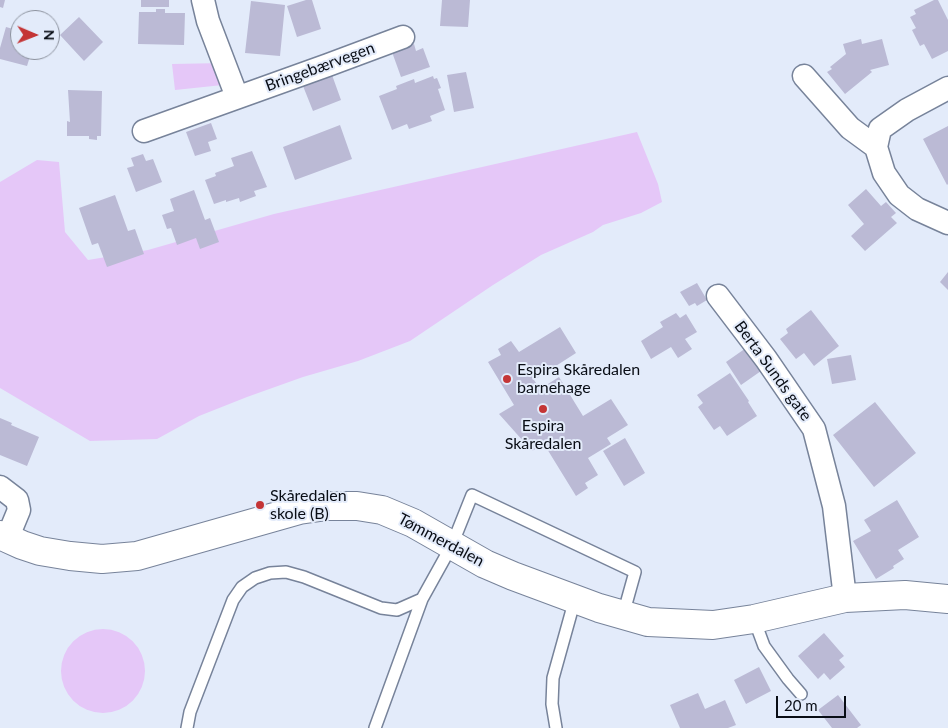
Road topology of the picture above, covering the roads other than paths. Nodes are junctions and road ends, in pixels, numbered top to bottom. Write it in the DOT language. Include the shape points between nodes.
graph roads {
  1 [pos="203,0"];
  2 [pos="403,37"];
  3 [pos="804,76"];
  4 [pos="948,88"];
  5 [pos="237,97"];
  6 [pos="144,131"];
  7 [pos="876,147"];
  8 [pos="948,223"];
  9 [pos="718,296"];
  10 [pos="0,487"];
  11 [pos="4,537"];
  12 [pos="452,545"];
  13 [pos="845,598"];
  14 [pos="422,599"];
  15 [pos="575,599"];
  16 [pos="948,599"];
  17 [pos="623,615"];
  18 [pos="754,619"];
  19 [pos="801,694"];
  20 [pos="187,728"];
  21 [pos="375,728"];
  22 [pos="556,728"];
  1 -- 5 [label="street"];
  2 -- 5 [label="street, Bringebærvegen"];
  3 -- 7 [label="street" via="850,128"];
  4 -- 7 [label="street" via="880,129"];
  5 -- 6 [label="street, Bringebærvegen"];
  7 -- 8 [label="street" via="884,173 899,194 916,209"];
  9 -- 13 [label="street, Berta Sunds gate" via="814,429 834,506"];
  10 -- 11 [label="street, Tømmerdalen" via="17,500 19,510"];
  11 -- 12 [label="street, Tømmerdalen" via="40,551 70,556 137,556 298,510 357,506 382,510 413,522"];
  12 -- 14 [label="lane"];
  12 -- 15 [label="street, Tømmerdalen" via="485,564"];
  12 -- 17 [label="lane" via="472,495 635,572"];
  13 -- 16 [label="street, Tømmerdalen" via="905,595"];
  13 -- 18 [label="street, Tømmerdalen"];
  14 -- 20 [label="lane" via="397,610 381,608 286,572 255,578 242,587 234,600 190,712"];
  14 -- 21 [label="lane"];
  15 -- 17 [label="street, Tømmerdalen"];
  15 -- 22 [label="lane" via="553,678 552,704"];
  17 -- 18 [label="street, Tømmerdalen" via="648,622 713,625"];
  18 -- 19 [label="lane" via="764,646"];
}
